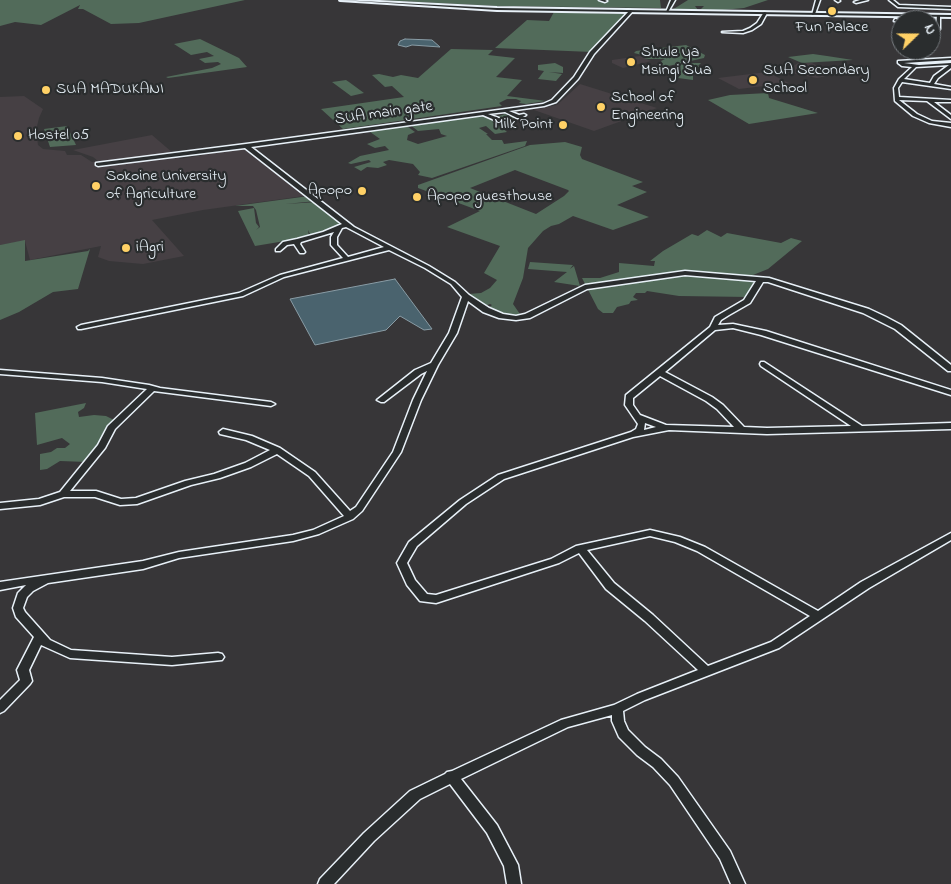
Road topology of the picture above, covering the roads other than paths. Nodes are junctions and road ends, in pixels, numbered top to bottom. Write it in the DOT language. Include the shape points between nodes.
graph roads {
  1 [pos="342,0"];
  2 [pos="673,0"];
  3 [pos="818,0"];
  4 [pos="866,0"];
  5 [pos="891,0"];
  6 [pos="856,2"];
  7 [pos="919,2"];
  8 [pos="929,7"];
  9 [pos="951,8"];
  10 [pos="631,11"];
  11 [pos="667,11"];
  12 [pos="764,13"];
  13 [pos="814,14"];
  14 [pos="891,15"];
  15 [pos="724,32"];
  16 [pos="951,59"];
  17 [pos="951,65"];
  18 [pos="915,66"];
  19 [pos="901,80"];
  20 [pos="931,85"];
  21 [pos="951,88"];
  22 [pos="897,98"];
  23 [pos="929,100"];
  24 [pos="951,101"];
  25 [pos="504,111"];
  26 [pos="482,114"];
  27 [pos="524,115"];
  28 [pos="951,117"];
  29 [pos="504,122"];
  30 [pos="951,125"];
  31 [pos="246,146"];
  32 [pos="98,164"];
  33 [pos="343,226"];
  34 [pos="298,241"];
  35 [pos="389,248"];
  36 [pos="278,250"];
  37 [pos="302,252"];
  38 [pos="347,259"];
  39 [pos="760,280"];
  40 [pos="466,297"];
  41 [pos="81,327"];
  42 [pos="713,328"];
  43 [pos="764,364"];
  44 [pos="434,365"];
  45 [pos="951,369"];
  46 [pos="0,372"];
  47 [pos="659,372"];
  48 [pos="153,388"];
  49 [pos="951,393"];
  50 [pos="381,400"];
  51 [pos="271,404"];
  52 [pos="638,417"];
  53 [pos="951,426"];
  54 [pos="669,427"];
  55 [pos="740,428"];
  56 [pos="859,428"];
  57 [pos="224,432"];
  58 [pos="631,435"];
  59 [pos="277,450"];
  60 [pos="63,494"];
  61 [pos="0,506"];
  62 [pos="350,517"];
  63 [pos="951,536"];
  64 [pos="580,548"];
  65 [pos="46,580"];
  66 [pos="0,586"];
  67 [pos="820,616"];
  68 [pos="40,637"];
  69 [pos="218,657"];
  70 [pos="708,672"];
  71 [pos="0,708"];
  72 [pos="617,709"];
  73 [pos="451,776"];
  74 [pos="325,884"];
  75 [pos="514,884"];
  76 [pos="738,884"];
  1 -- 10 [label="main road" via="461,8"];
  2 -- 11 [label="street"];
  3 -- 13 [label="street"];
  4 -- 6 [label="street"];
  5 -- 8 [label="street" via="898,6"];
  7 -- 8 [label="street"];
  8 -- 9 [label="street"];
  10 -- 11 [label="main road"];
  10 -- 25 [label="street, SUA main gate" via="554,101"];
  11 -- 12 [label="main road"];
  12 -- 13 [label="main road"];
  12 -- 15 [label="street" via="759,24 750,30"];
  13 -- 14 [label="main road"];
  16 -- 18 [label="street" via="900,62"];
  17 -- 18 [label="street"];
  17 -- 20 [label="street"];
  18 -- 19 [label="street"];
  19 -- 20 [label="street"];
  19 -- 22 [label="street" via="896,88"];
  20 -- 21 [label="street"];
  22 -- 23 [label="street"];
  22 -- 30 [label="street" via="915,115"];
  23 -- 24 [label="street"];
  23 -- 28 [label="street"];
  25 -- 26 [label="street, SUA main gate"];
  25 -- 27 [label="street"];
  26 -- 29 [label="street"];
  26 -- 31 [label="street, SUA main gate"];
  31 -- 32 [label="street, SUA main gate"];
  31 -- 33 [label="street"];
  33 -- 34 [label="street"];
  33 -- 35 [label="street"];
  33 -- 38 [label="street" via="334,237 334,245"];
  34 -- 36 [label="street" via="282,245"];
  34 -- 37 [label="street"];
  35 -- 38 [label="street"];
  35 -- 40 [label="street" via="453,283"];
  38 -- 41 [label="street" via="282,276 241,295"];
  39 -- 40 [label="street" via="685,273 585,287 527,316 516,318 486,310"];
  39 -- 42 [label="street" via="747,301 726,313"];
  39 -- 45 [label="street" via="786,285 884,319"];
  40 -- 44 [label="street" via="453,333"];
  42 -- 47 [label="street"];
  42 -- 49 [label="street" via="733,326 763,333"];
  43 -- 56 [label="street"];
  44 -- 50 [label="street" via="418,372"];
  44 -- 62 [label="street" via="397,452"];
  46 -- 48 [label="street" via="102,380"];
  47 -- 52 [label="street" via="629,397 629,405"];
  47 -- 55 [label="street" via="709,399"];
  48 -- 51 [label="street"];
  48 -- 60 [label="street" via="111,428 102,446"];
  52 -- 54 [label="street"];
  52 -- 58 [label="street" via="642,424 640,430"];
  53 -- 56 [label="street"];
  54 -- 55 [label="street"];
  54 -- 58 [label="street"];
  55 -- 56 [label="street" via="767,431"];
  57 -- 59 [label="street"];
  58 -- 64 [label="street" via="501,477 463,502 413,544 402,563 424,598 436,599 555,561"];
  59 -- 60 [label="street" via="248,465 136,501 120,502 96,494"];
  59 -- 62 [label="street" via="312,474"];
  60 -- 61 [label="street" via="40,502"];
  62 -- 65 [label="street" via="293,538"];
  63 -- 67 [label="street" via="865,585"];
  64 -- 67 [label="street" via="650,533 677,539"];
  64 -- 70 [label="street" via="610,586"];
  65 -- 66 [label="street"];
  65 -- 68 [label="street" via="25,592 18,608"];
  67 -- 70 [label="street" via="775,645"];
  68 -- 69 [label="street" via="70,654 172,661"];
  68 -- 71 [label="street" via="23,670 26,681"];
  70 -- 72 [label="street"];
  72 -- 73 [label="street" via="564,723"];
  72 -- 76 [label="street" via="623,733 674,782 724,855"];
  73 -- 74 [label="street" via="415,795"];
  73 -- 75 [label="street" via="492,829 511,865"];
}
